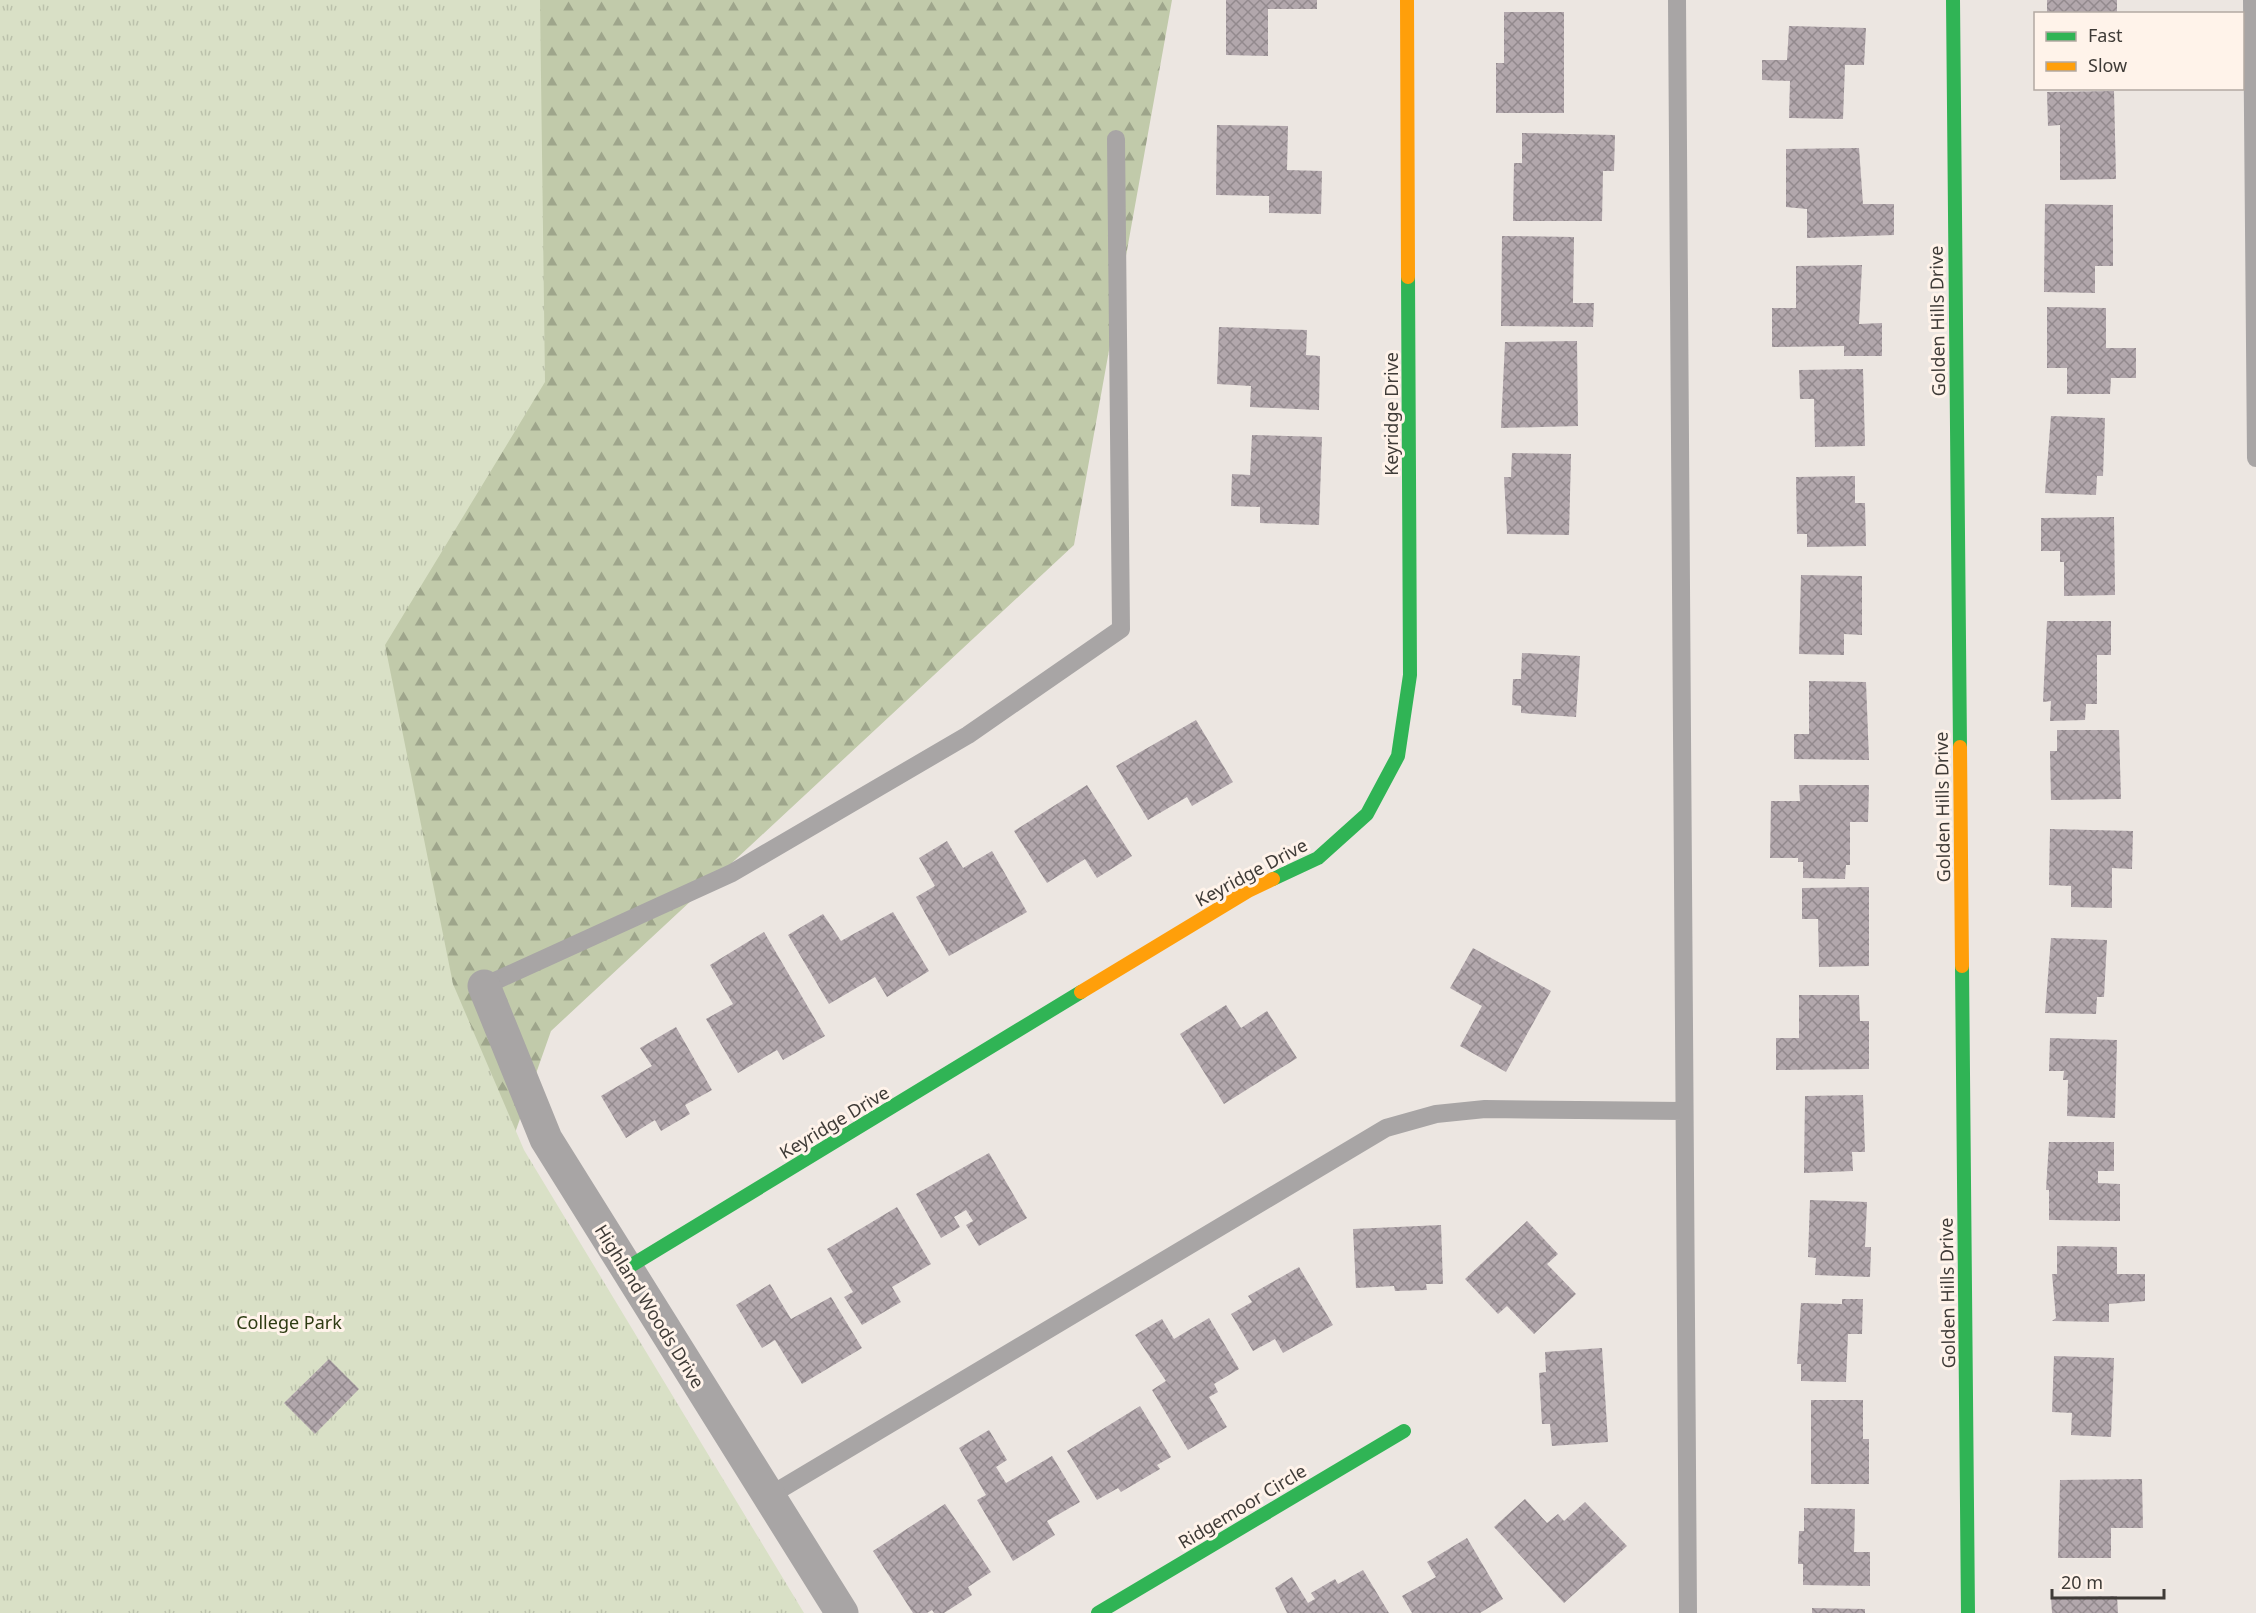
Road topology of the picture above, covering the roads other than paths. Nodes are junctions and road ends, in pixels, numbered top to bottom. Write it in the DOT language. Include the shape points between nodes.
graph roads {
  1 [pos="1407,0"];
  2 [pos="1677,0"];
  3 [pos="1953,0"];
  4 [pos="2252,0"];
  5 [pos="1116,139"];
  6 [pos="2256,458"];
  7 [pos="483,986"];
  8 [pos="1684,1111"];
  9 [pos="627,1268"];
  10 [pos="1404,1431"];
  11 [pos="769,1496"];
  12 [pos="842,1613"];
  13 [pos="1098,1613"];
  14 [pos="1688,1613"];
  15 [pos="1968,1613"];
  1 -- 9 [label="street, Keyridge Drive" via="1410,675 1398,756 1367,814 1318,858 1248,891"];
  2 -- 8 [label="lane"];
  3 -- 15 [label="street, Golden Hills Drive"];
  4 -- 6 [label="lane"];
  5 -- 7 [label="lane" via="1121,629 968,735 732,873"];
  7 -- 9 [label="street, Highland Woods Drive" via="546,1139"];
  8 -- 11 [label="lane" via="1485,1109 1436,1114 1386,1128"];
  8 -- 14 [label="lane"];
  9 -- 11 [label="street, Highland Woods Drive"];
  10 -- 13 [label="street, Ridgemoor Circle"];
  11 -- 12 [label="street, Highland Woods Drive"];
}
